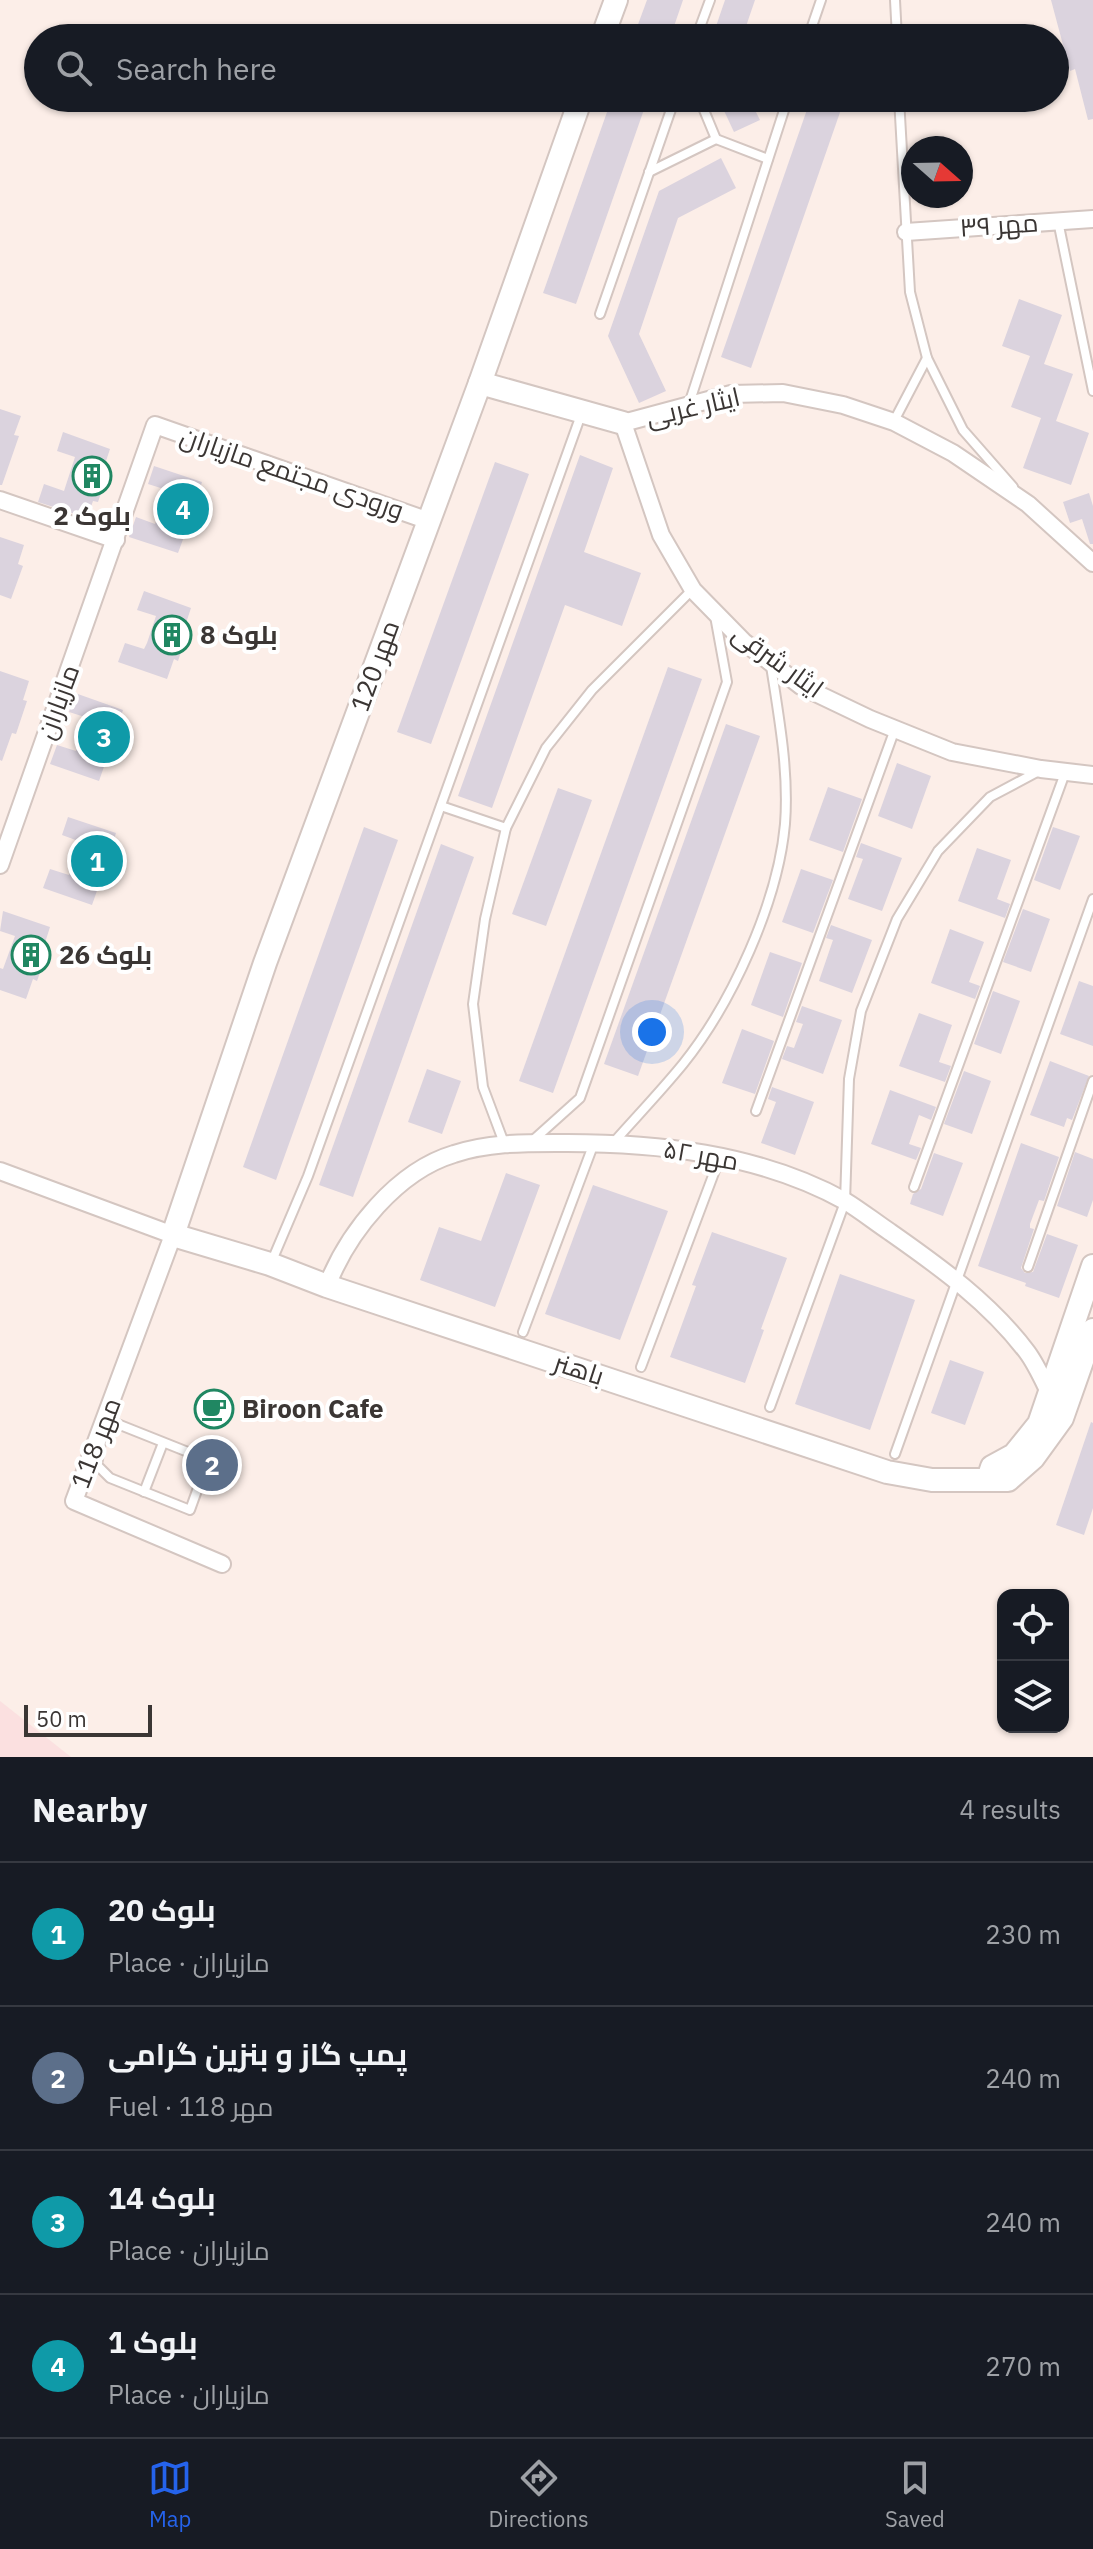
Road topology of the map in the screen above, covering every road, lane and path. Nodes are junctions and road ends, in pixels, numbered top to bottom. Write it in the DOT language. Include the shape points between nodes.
graph roads {
  1 [pos="616,0"];
  2 [pos="710,0"];
  3 [pos="821,0"];
  4 [pos="895,0"];
  5 [pos="607,24"];
  6 [pos="701,24"];
  7 [pos="813,24"];
  8 [pos="896,24"];
  9 [pos="576,112"];
  10 [pos="670,112"];
  11 [pos="705,112"];
  12 [pos="783,112"];
  13 [pos="900,112"];
  14 [pos="716,139"];
  15 [pos="768,159"];
  16 [pos="649,172"];
  17 [pos="1093,219"];
  18 [pos="1058,221"];
  19 [pos="906,232"];
  20 [pos="600,314"];
  21 [pos="927,358"];
  22 [pos="480,383"];
  23 [pos="1093,391"];
  24 [pos="689,404"];
  25 [pos="582,412"];
  26 [pos="894,422"];
  27 [pos="623,423"];
  28 [pos="155,425"];
  29 [pos="0,500"];
  30 [pos="1028,504"];
  31 [pos="429,521"];
  32 [pos="116,540"];
  33 [pos="1093,563"];
  34 [pos="693,590"];
  35 [pos="714,611"];
  36 [pos="770,662"];
  37 [pos="895,729"];
  38 [pos="1041,769"];
  39 [pos="1066,772"];
  40 [pos="1093,775"];
  41 [pos="441,806"];
  42 [pos="506,828"];
  43 [pos="0,865"];
  44 [pos="1093,899"];
  45 [pos="1093,1081"];
  46 [pos="756,1111"];
  47 [pos="594,1142"];
  48 [pos="504,1143"];
  49 [pos="531,1143"];
  50 [pos="612,1144"];
  51 [pos="720,1156"];
  52 [pos="0,1171"];
  53 [pos="914,1187"];
  54 [pos="845,1202"];
  55 [pos="173,1235"];
  56 [pos="270,1264"];
  57 [pos="1093,1266"];
  58 [pos="1028,1267"];
  59 [pos="957,1281"];
  60 [pos="327,1286"];
  61 [pos="1093,1330"];
  62 [pos="523,1332"];
  63 [pos="641,1367"];
  64 [pos="1050,1394"];
  65 [pos="770,1407"];
  66 [pos="105,1419"];
  67 [pos="163,1443"];
  68 [pos="895,1454"];
  69 [pos="988,1479"];
  70 [pos="144,1492"];
  71 [pos="222,1564"];
  1 -- 5 [label="street"];
  2 -- 6 [label="lane"];
  3 -- 7 [label="lane"];
  4 -- 8 [label="lane"];
  9 -- 22 [label="street, مهر 120"];
  10 -- 16 [label="lane"];
  11 -- 14 [label="lane"];
  12 -- 15 [label="lane"];
  13 -- 19 [label="lane, ایثار غربی"];
  14 -- 15 [label="lane"];
  14 -- 16 [label="lane"];
  15 -- 24 [label="lane"];
  16 -- 20 [label="lane"];
  17 -- 18 [label="street, مهر ۳۹"];
  18 -- 19 [label="street, مهر ۳۹"];
  18 -- 23 [label="lane"];
  19 -- 21 [label="lane, ایثار غربی" via="910,292"];
  21 -- 26 [label="lane"];
  21 -- 30 [label="lane, ایثار غربی" via="963,430"];
  22 -- 25 [label="street, ایثار غربی"];
  22 -- 31 [label="street, مهر 120"];
  24 -- 26 [label="street, ایثار غربی" via="731,394 783,393"];
  24 -- 27 [label="street, ایثار غربی"];
  25 -- 27 [label="street, ایثار غربی"];
  25 -- 41 [label="lane"];
  26 -- 30 [label="street, ایثار غربی" via="953,453"];
  27 -- 34 [label="street, ایثار شرقی" via="661,535"];
  28 -- 31 [label="street, ورودی مجتمع مازیاران"];
  28 -- 32 [label="street, مازیاران"];
  29 -- 32 [label="street"];
  30 -- 33 [label="street, ایثار غربی"];
  31 -- 55 [label="street, مهر 120" via="265,963"];
  32 -- 43 [label="street, مازیاران"];
  34 -- 35 [label="street, ایثار شرقی"];
  34 -- 42 [label="lane" via="592,690 546,748"];
  35 -- 36 [label="street, ایثار شرقی"];
  35 -- 49 [label="lane" via="727,682 580,1098"];
  36 -- 37 [label="street, ایثار شرقی" via="801,686"];
  36 -- 50 [label="lane" via="784,751 785,825 773,885 721,1009 684,1062"];
  37 -- 38 [label="street, ایثار شرقی" via="952,752"];
  37 -- 46 [label="lane"];
  38 -- 39 [label="street, ایثار شرقی"];
  38 -- 54 [label="lane" via="990,797 938,851 897,919 861,1011 849,1079"];
  39 -- 40 [label="street, ایثار شرقی"];
  39 -- 53 [label="lane"];
  41 -- 42 [label="lane"];
  41 -- 56 [label="lane" via="308,1176"];
  42 -- 48 [label="lane" via="473,1004 483,1087"];
  44 -- 59 [label="lane"];
  45 -- 58 [label="lane"];
  47 -- 49 [label="street, مهر ۵۲"];
  47 -- 50 [label="street, مهر ۵۲"];
  47 -- 62 [label="lane"];
  48 -- 49 [label="street, مهر ۵۲"];
  48 -- 60 [label="street, مهر ۵۲" via="452,1154 387,1194 336,1263"];
  50 -- 51 [label="street, مهر ۵۲"];
  51 -- 54 [label="street, مهر ۵۲" via="795,1178"];
  51 -- 63 [label="lane"];
  52 -- 55 [label="street"];
  54 -- 59 [label="street, مهر ۵۲"];
  54 -- 65 [label="lane"];
  55 -- 56 [label="street, باهنر"];
  55 -- 66 [label="street, مهر 118"];
  56 -- 60 [label="street, باهنر"];
  57 -- 64 [label="street"];
  59 -- 64 [label="street, مهر ۵۲" via="1029,1354"];
  59 -- 68 [label="lane"];
  60 -- 69 [label="street, باهنر" via="887,1472 932,1480"];
  61 -- 69 [label="street, باهنر" via="1062,1418 1033,1458 1008,1480"];
  64 -- 69 [label="street" via="1039,1424 1014,1455 992,1467"];
  66 -- 67 [label="lane"];
  66 -- 70 [label="lane" via="97,1465 110,1478"];
  66 -- 71 [label="street, مهر 118" via="74,1501"];
  67 -- 70 [label="lane"];
  67 -- 70 [label="lane" via="208,1460 190,1510"];
}
